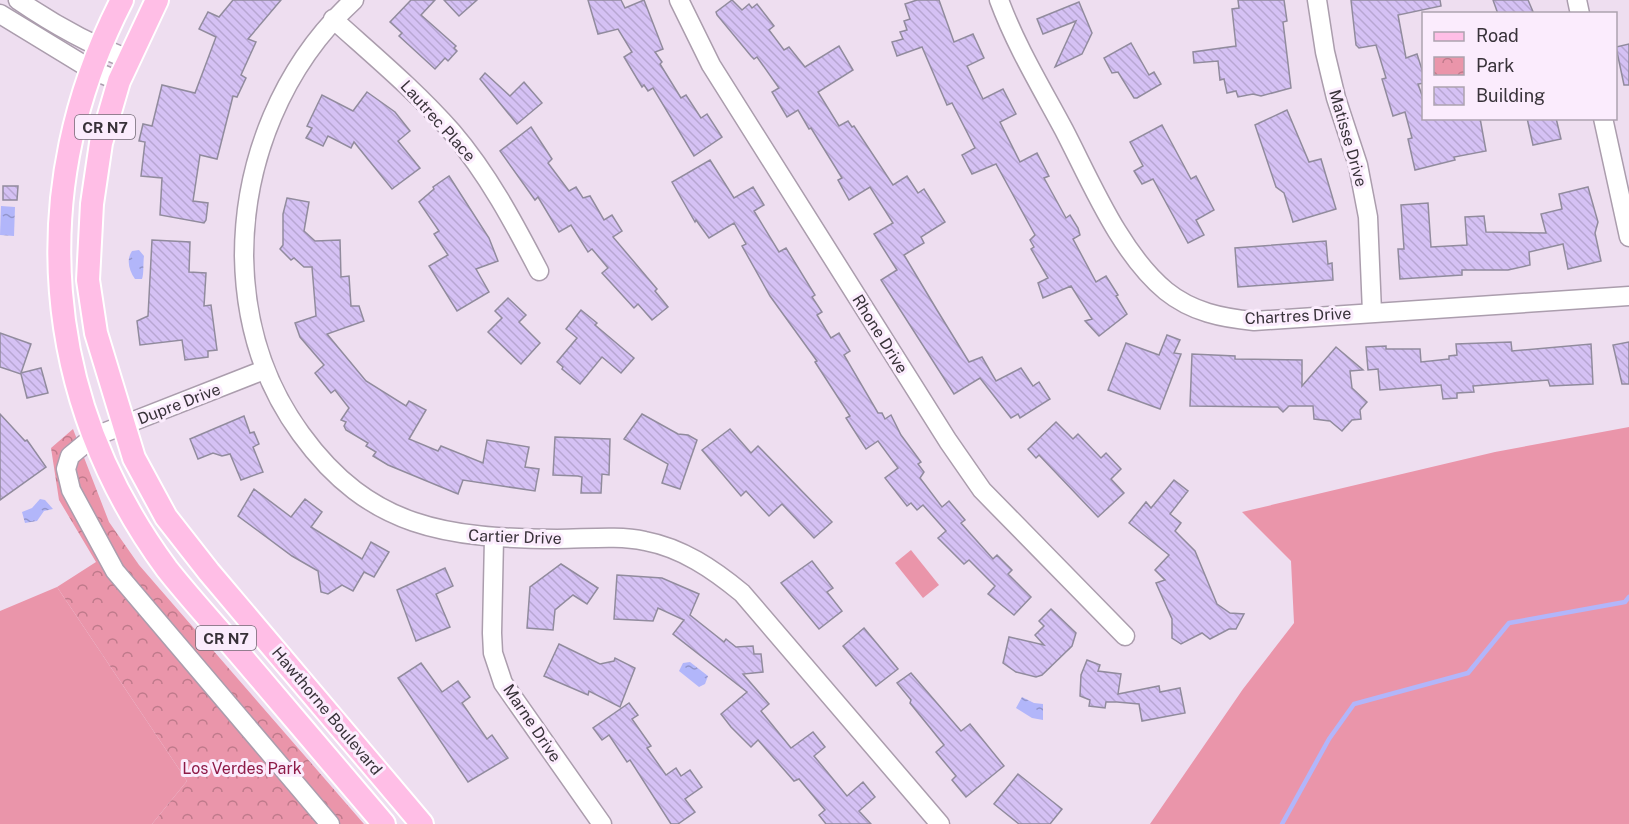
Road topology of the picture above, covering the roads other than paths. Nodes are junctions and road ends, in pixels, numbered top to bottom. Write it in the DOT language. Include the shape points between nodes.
graph roads {
  1 [pos="18,0"];
  2 [pos="122,0"];
  3 [pos="157,0"];
  4 [pos="354,0"];
  5 [pos="678,0"];
  6 [pos="999,0"];
  7 [pos="1317,0"];
  8 [pos="0,14"];
  9 [pos="333,20"];
  10 [pos="99,48"];
  11 [pos="128,59"];
  12 [pos="92,70"];
  13 [pos="119,81"];
  14 [pos="1603,120"];
  15 [pos="1629,237"];
  16 [pos="539,272"];
  17 [pos="1629,296"];
  18 [pos="1372,312"];
  19 [pos="264,370"];
  20 [pos="124,426"];
  21 [pos="93,437"];
  22 [pos="494,538"];
  23 [pos="1125,636"];
  24 [pos="330,824"];
  25 [pos="384,824"];
  26 [pos="422,824"];
  27 [pos="602,824"];
  28 [pos="939,824"];
  1 -- 10 [label="street"];
  2 -- 10 [label="main road, Hawthorne Boulevard / CR N7"];
  3 -- 11 [label="main road, Hawthorne Boulevard / CR N7"];
  4 -- 9 [label="street, Cartier Drive"];
  5 -- 23 [label="street, Rhone Drive" via="711,65 952,448 982,490"];
  6 -- 18 [label="street, Chartres Drive" via="1011,34 1115,227 1165,291 1190,307 1221,318 1254,321"];
  7 -- 18 [label="street, Matisse Drive" via="1327,64 1358,165 1368,217"];
  8 -- 12 [label="street"];
  9 -- 16 [label="street, Lautrec Place" via="418,95 453,134 515,224"];
  9 -- 19 [label="street, Cartier Drive" via="299,64 276,105 248,198 244,272 249,313"];
  10 -- 11 [label="street"];
  10 -- 12 [label="main road, Hawthorne Boulevard / CR N7"];
  11 -- 13 [label="main road, Hawthorne Boulevard / CR N7"];
  12 -- 13 [label="street"];
  12 -- 21 [label="main road, Hawthorne Boulevard / CR N7" via="68,162 60,213 60,258 63,325"];
  13 -- 20 [label="main road, Hawthorne Boulevard / CR N7" via="100,143 88,280 96,333"];
  14 -- 15 [label="street"];
  17 -- 18 [label="street, Chartres Drive"];
  19 -- 20 [label="street, Dupre Drive"];
  19 -- 22 [label="street, Cartier Drive" via="287,415 345,484 376,505 411,520 453,534"];
  20 -- 21 [label="street, Dupre Drive"];
  20 -- 26 [label="main road, Hawthorne Boulevard / CR N7" via="134,458 166,517"];
  21 -- 24 [label="street" via="70,456 66,469 71,490 115,571"];
  21 -- 25 [label="main road, Hawthorne Boulevard / CR N7" via="167,569"];
  22 -- 27 [label="street, Marne Drive" via="493,653 503,683"];
  22 -- 28 [label="street, Cartier Drive" via="644,540 687,555 719,574 742,593"];
}
